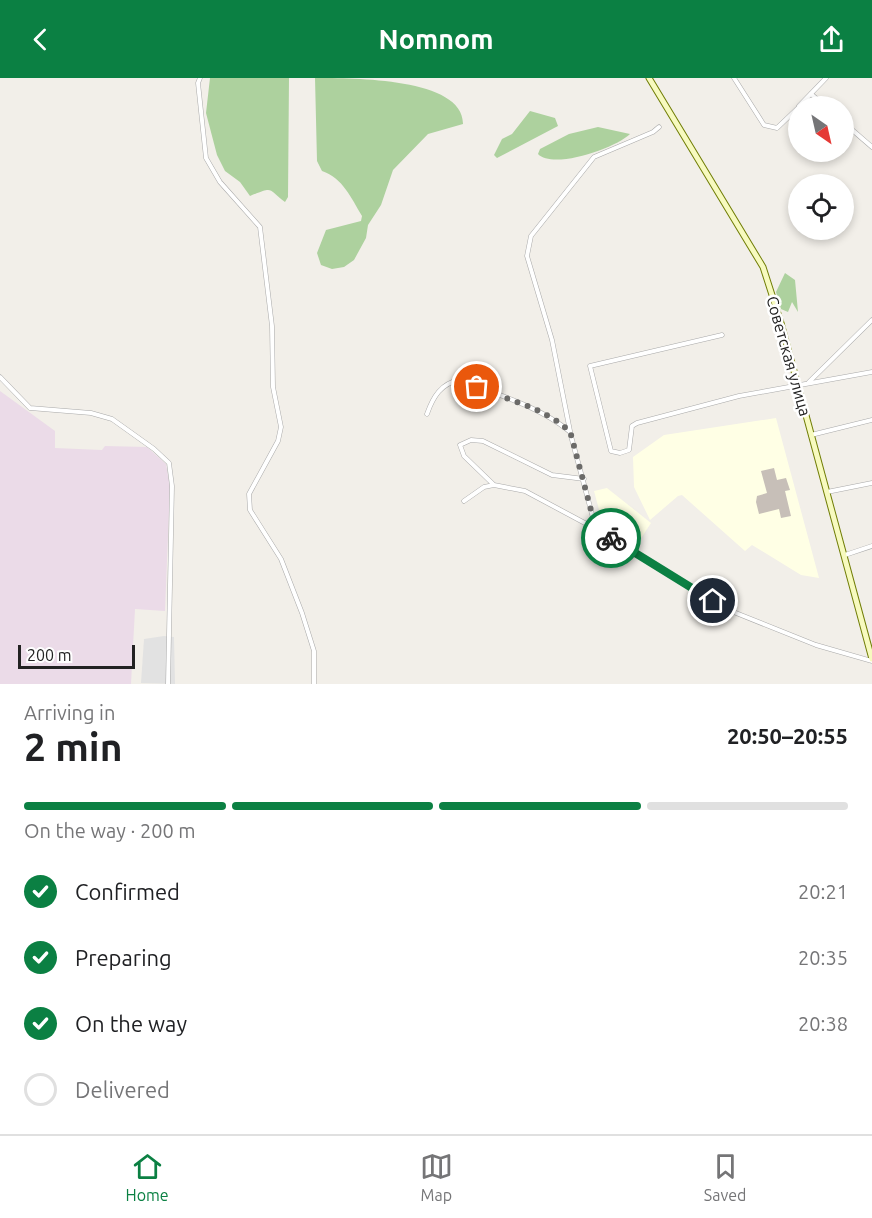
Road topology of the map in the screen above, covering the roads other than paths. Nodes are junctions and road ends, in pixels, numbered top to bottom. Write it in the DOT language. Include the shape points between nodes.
graph roads {
  1 [pos="200,78"];
  2 [pos="649,78"];
  3 [pos="734,78"];
  4 [pos="826,78"];
  5 [pos="811,94"];
  6 [pos="813,96"];
  7 [pos="788,118"];
  8 [pos="658,127"];
  9 [pos="854,131"];
  10 [pos="872,147"];
  11 [pos="872,320"];
  12 [pos="722,334"];
  13 [pos="872,372"];
  14 [pos="0,377"];
  15 [pos="808,382"];
  16 [pos="798,384"];
  17 [pos="427,414"];
  18 [pos="872,420"];
  19 [pos="570,431"];
  20 [pos="811,435"];
  21 [pos="584,479"];
  22 [pos="872,483"];
  23 [pos="494,485"];
  24 [pos="826,492"];
  25 [pos="464,501"];
  26 [pos="596,529"];
  27 [pos="872,546"];
  28 [pos="845,555"];
  29 [pos="872,660"];
  30 [pos="168,684"];
  31 [pos="314,684"];
  1 -- 31 [label="street" via="206,158 220,182 260,227 272,326 273,387 281,427 278,441 249,494 250,510 281,559 302,613 314,651"];
  2 -- 16 [label="main road, Советская улица" via="763,267"];
  3 -- 7 [label="street" via="764,125 777,128"];
  4 -- 5 [label="street"];
  5 -- 6 [label="street"];
  8 -- 19 [label="street" via="594,157 531,236 527,256 552,340"];
  9 -- 10 [label="street"];
  11 -- 15 [label="street"];
  12 -- 16 [label="street" via="590,366 612,451 629,450 632,426 637,423"];
  13 -- 15 [label="street"];
  14 -- 30 [label="street" via="30,408 91,413 112,419 169,463 172,486"];
  15 -- 16 [label="street"];
  16 -- 20 [label="main road, Советская улица"];
  17 -- 19 [label="street" via="435,395 448,382 460,380 533,408"];
  18 -- 20 [label="street"];
  19 -- 21 [label="street"];
  20 -- 24 [label="main road, Советская улица"];
  21 -- 23 [label="street" via="552,475 483,441 471,440 460,445 464,456"];
  21 -- 26 [label="street"];
  22 -- 24 [label="street"];
  23 -- 25 [label="street" via="483,487"];
  23 -- 26 [label="street, Советская улица" via="525,491"];
  24 -- 28 [label="main road, Советская улица"];
  26 -- 29 [label="street, Советская улица" via="731,611 816,645"];
  27 -- 28 [label="street"];
  28 -- 29 [label="main road, Советская улица"];
}
